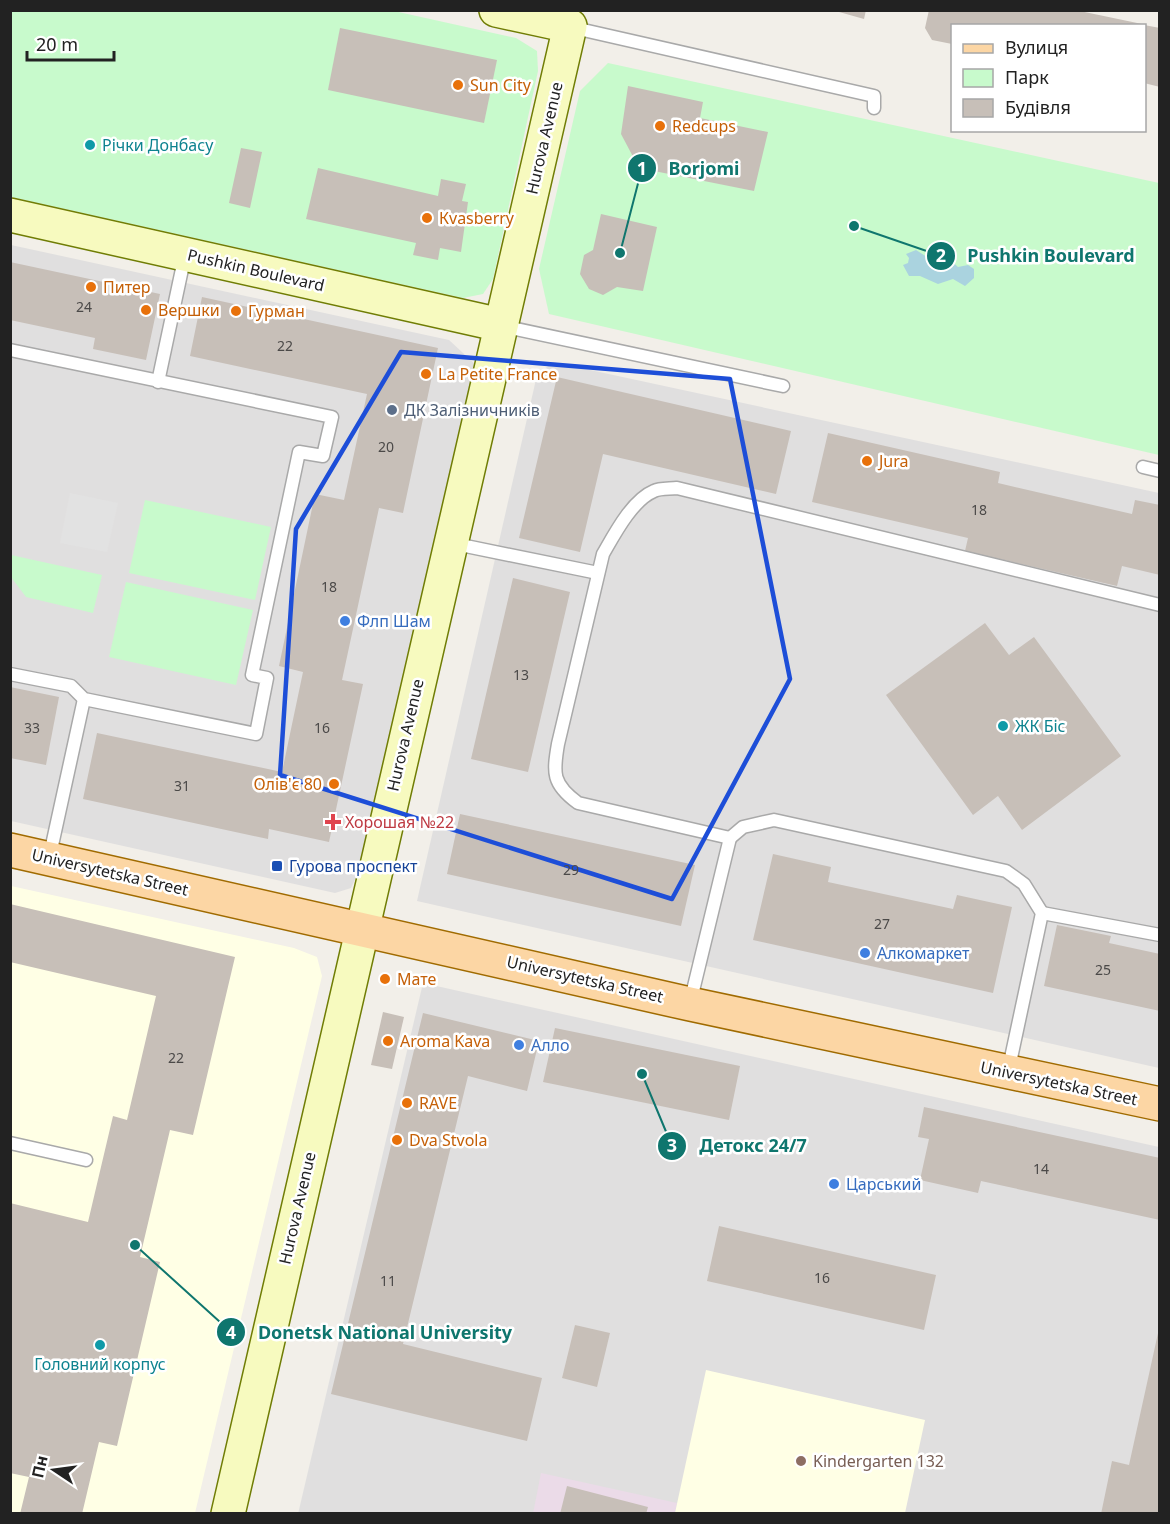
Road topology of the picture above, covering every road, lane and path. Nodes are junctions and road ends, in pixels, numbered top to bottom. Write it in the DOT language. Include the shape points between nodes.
graph roads {
  1 [pos="496,10"];
  2 [pos="570,26"];
  3 [pos="874,108"];
  4 [pos="10,215"];
  5 [pos="185,254"];
  6 [pos="501,325"];
  7 [pos="10,350"];
  8 [pos="158,382"];
  9 [pos="783,386"];
  10 [pos="1143,467"];
  11 [pos="1160,471"];
  12 [pos="450,543"];
  13 [pos="598,573"];
  14 [pos="1160,605"];
  15 [pos="10,674"];
  16 [pos="84,699"];
  17 [pos="730,838"];
  18 [pos="10,850"];
  19 [pos="49,859"];
  20 [pos="1042,913"];
  21 [pos="361,927"];
  22 [pos="1160,935"];
  23 [pos="690,1004"];
  24 [pos="1008,1072"];
  25 [pos="1160,1104"];
  26 [pos="10,1143"];
  27 [pos="86,1160"];
  28 [pos="228,1514"];
  1 -- 2 [label="street"];
  2 -- 3 [label="lane" via="874,96"];
  2 -- 6 [label="street, Hurova Avenue"];
  4 -- 5 [label="street, Pushkin Boulevard"];
  5 -- 6 [label="street, Pushkin Boulevard"];
  5 -- 8 [label="lane"];
  6 -- 9 [label="lane"];
  6 -- 12 [label="street, Hurova Avenue"];
  7 -- 8 [label="lane"];
  8 -- 16 [label="lane" via="332,417 330,427 323,456 299,452 252,675 267,678 256,734"];
  10 -- 11 [label="lane"];
  12 -- 13 [label="lane"];
  12 -- 21 [label="street, Hurova Avenue"];
  13 -- 14 [label="lane" via="603,554 632,510 653,491 677,488"];
  13 -- 17 [label="lane" via="554,768 562,791 578,803"];
  15 -- 16 [label="lane" via="71,687"];
  16 -- 19 [label="lane"];
  17 -- 20 [label="lane" via="743,827 774,820 1006,871 1024,884"];
  17 -- 23 [label="lane"];
  18 -- 19 [label="main road, Universytetska Street"];
  19 -- 21 [label="main road, Universytetska Street"];
  20 -- 22 [label="lane"];
  20 -- 24 [label="lane"];
  21 -- 23 [label="main road, Universytetska Street"];
  21 -- 28 [label="street, Hurova Avenue"];
  23 -- 24 [label="main road, Universytetska Street"];
  24 -- 25 [label="main road, Universytetska Street"];
  26 -- 27 [label="lane"];
}
